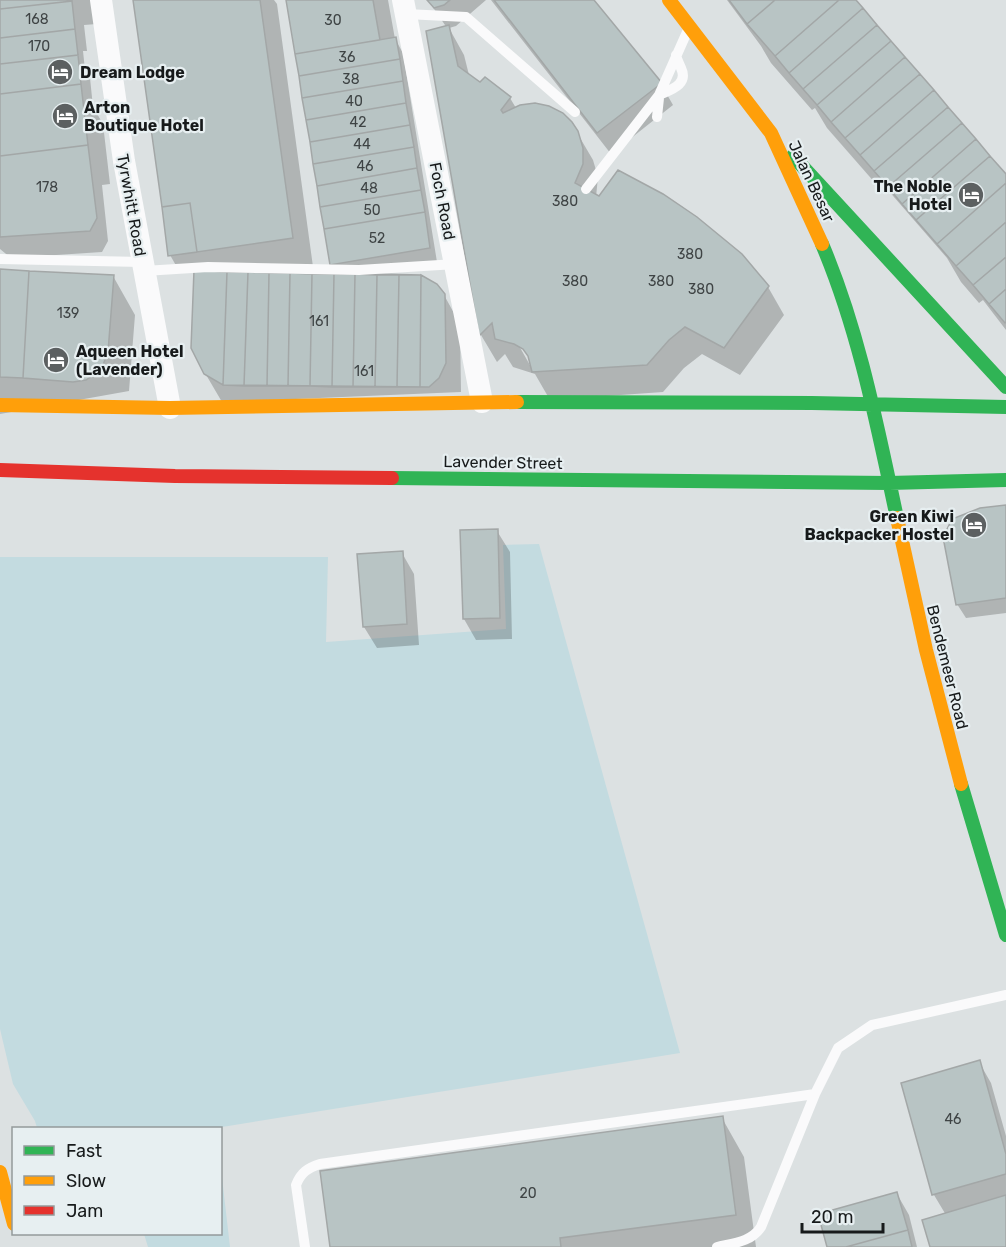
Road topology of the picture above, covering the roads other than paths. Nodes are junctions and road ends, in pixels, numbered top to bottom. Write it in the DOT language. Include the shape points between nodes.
graph roads {
  1 [pos="101,0"];
  2 [pos="669,0"];
  3 [pos="404,7"];
  4 [pos="689,26"];
  5 [pos="659,95"];
  6 [pos="574,112"];
  7 [pos="657,117"];
  8 [pos="771,133"];
  9 [pos="586,189"];
  10 [pos="458,255"];
  11 [pos="0,259"];
  12 [pos="143,266"];
  13 [pos="1006,387"];
  14 [pos="482,402"];
  15 [pos="872,404"];
  16 [pos="0,405"];
  17 [pos="1006,407"];
  18 [pos="170,408"];
  19 [pos="0,470"];
  20 [pos="1006,480"];
  21 [pos="890,483"];
  22 [pos="1006,935"];
  23 [pos="1006,995"];
  24 [pos="815,1094"];
  25 [pos="0,1172"];
  26 [pos="12,1217"];
  27 [pos="305,1247"];
  28 [pos="717,1247"];
  1 -- 12 [label="street, Tyrwhitt Road"];
  2 -- 4 [label="main road, Jalan Besar"];
  3 -- 6 [label="lane" via="466,16"];
  3 -- 10 [label="street, Foch Road"];
  4 -- 5 [label="lane"];
  4 -- 8 [label="main road, Jalan Besar"];
  5 -- 7 [label="lane"];
  5 -- 9 [label="lane"];
  8 -- 13 [label="main road"];
  8 -- 15 [label="main road, Jalan Besar" via="847,308"];
  10 -- 12 [label="lane" via="359,270"];
  10 -- 14 [label="street, Foch Road"];
  11 -- 12 [label="lane"];
  12 -- 18 [label="street, Tyrwhitt Road"];
  14 -- 15 [label="main road"];
  14 -- 18 [label="main road"];
  15 -- 17 [label="main road"];
  15 -- 21 [label="main road, Bendemeer Road"];
  16 -- 18 [label="main road"];
  19 -- 21 [label="main road, Lavender Street" via="163,476"];
  20 -- 21 [label="main road, Lavender Street"];
  21 -- 22 [label="main road, Bendemeer Road" via="926,650"];
  23 -- 24 [label="lane" via="872,1025 838,1048"];
  24 -- 27 [label="lane" via="320,1164 308,1168 296,1185"];
  24 -- 28 [label="lane" via="757,1234"];
  25 -- 26 [label="main road"];
}
